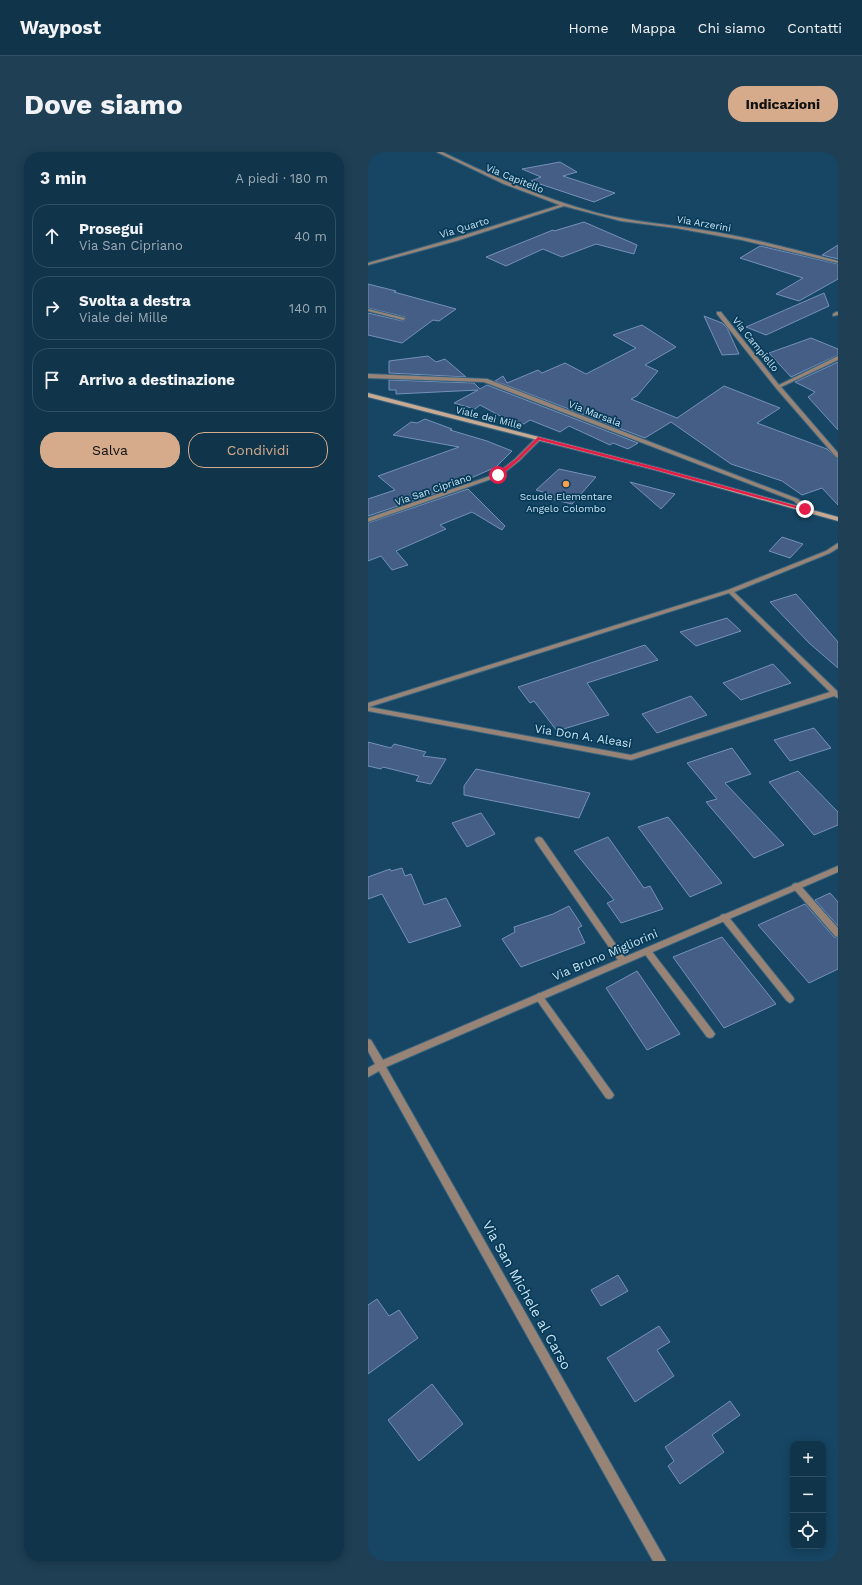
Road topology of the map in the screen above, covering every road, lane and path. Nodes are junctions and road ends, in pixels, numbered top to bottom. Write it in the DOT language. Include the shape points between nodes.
graph roads {
  1 [pos="439,152"];
  2 [pos="565,205"];
  3 [pos="838,262"];
  4 [pos="368,264"];
  5 [pos="368,310"];
  6 [pos="719,313"];
  7 [pos="403,319"];
  8 [pos="838,358"];
  9 [pos="368,376"];
  10 [pos="778,387"];
  11 [pos="368,396"];
  12 [pos="538,439"];
  13 [pos="838,456"];
  14 [pos="805,509"];
  15 [pos="838,519"];
  16 [pos="368,520"];
  17 [pos="838,545"];
  18 [pos="730,591"];
  19 [pos="837,695"];
  20 [pos="368,705"];
  21 [pos="368,709"];
  22 [pos="539,840"];
  23 [pos="838,868"];
  24 [pos="796,886"];
  25 [pos="724,917"];
  26 [pos="838,934"];
  27 [pos="647,951"];
  28 [pos="623,961"];
  29 [pos="539,997"];
  30 [pos="790,999"];
  31 [pos="710,1034"];
  32 [pos="368,1043"];
  33 [pos="381,1064"];
  34 [pos="368,1073"];
  35 [pos="608,1095"];
  36 [pos="660,1561"];
  1 -- 2 [label="street, Via Capitello" via="520,190"];
  2 -- 3 [label="street, Via Arzerini" via="621,220 684,228 790,248"];
  2 -- 4 [label="street, Via Quarto" via="462,238"];
  5 -- 7 [label="street"];
  6 -- 10 [label="street, Via Campiello"];
  8 -- 10 [label="street, Via Campiello"];
  9 -- 14 [label="street, Via Marsala" via="485,380 796,500"];
  10 -- 13 [label="street, Via Campiello"];
  11 -- 12 [label="main road, Viale dei Mille"];
  12 -- 14 [label="main road, Viale dei Mille"];
  12 -- 16 [label="street, Via San Cipriano" via="498,475"];
  14 -- 15 [label="main road, Viale dei Mille"];
  17 -- 18 [label="street" via="828,552"];
  18 -- 19 [label="street, Via Don A. Aleasi"];
  18 -- 20 [label="street"];
  19 -- 21 [label="street, Via Don A. Aleasi" via="631,758"];
  22 -- 28 [label="street"];
  23 -- 24 [label="street, Via Bruno Migliorini"];
  24 -- 25 [label="street, Via Bruno Migliorini"];
  24 -- 26 [label="street"];
  25 -- 27 [label="street, Via Bruno Migliorini"];
  25 -- 30 [label="street"];
  27 -- 28 [label="street, Via Bruno Migliorini"];
  27 -- 31 [label="street"];
  28 -- 29 [label="street, Via Bruno Migliorini"];
  29 -- 33 [label="street, Via Bruno Migliorini"];
  29 -- 35 [label="street"];
  32 -- 33 [label="street, Via San Michele al Carso"];
  33 -- 34 [label="street, Via Bruno Migliorini"];
  33 -- 36 [label="street, Via San Michele al Carso"];
}
